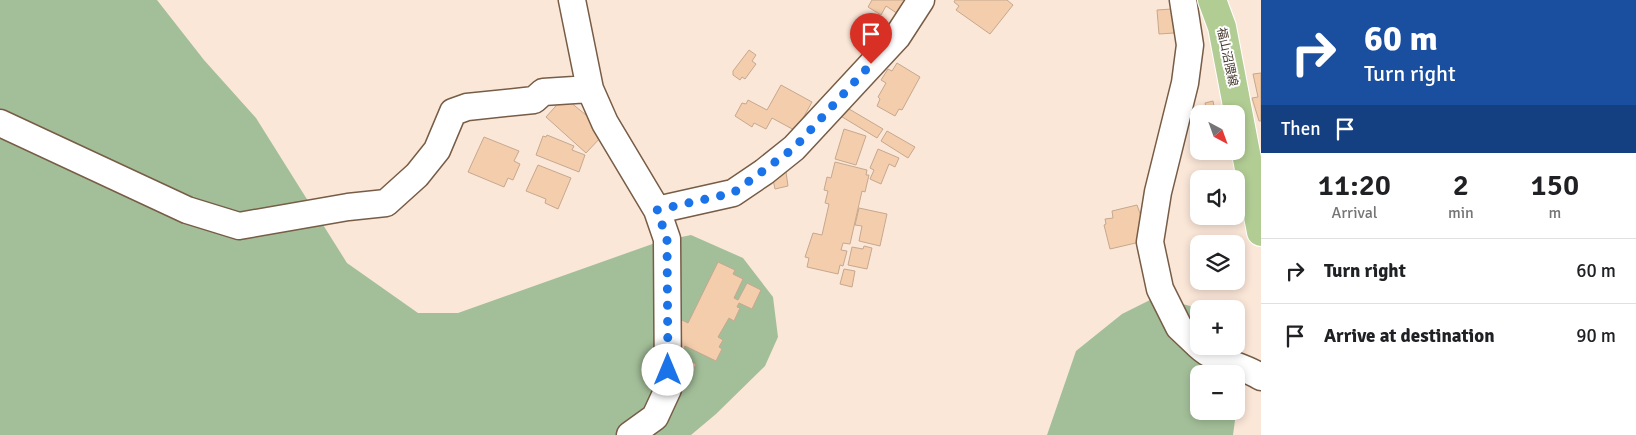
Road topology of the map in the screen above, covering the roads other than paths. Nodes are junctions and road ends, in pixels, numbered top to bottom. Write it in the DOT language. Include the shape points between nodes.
graph roads {
  1 [pos="572,0"];
  2 [pos="921,0"];
  3 [pos="1183,0"];
  4 [pos="1212,0"];
  5 [pos="590,89"];
  6 [pos="0,123"];
  7 [pos="657,210"];
  8 [pos="1261,232"];
  9 [pos="1190,337"];
  10 [pos="1210,355"];
  11 [pos="1261,377"];
  12 [pos="630,435"];
  1 -- 5 [label="street"];
  2 -- 7 [label="street" via="897,37 794,148 764,172 733,193"];
  3 -- 9 [label="street" via="1190,45 1185,83 1158,192 1150,242 1160,289 1179,327"];
  4 -- 8 [label="main road, 福山沼隈線" via="1224,36"];
  5 -- 6 [label="street" via="543,92 534,100 467,107 453,112 437,150 417,175 386,203 239,226 187,210"];
  5 -- 7 [label="street" via="605,123"];
  7 -- 12 [label="street" via="667,239 668,389 655,416"];
  10 -- 11 [label="street"];
}
